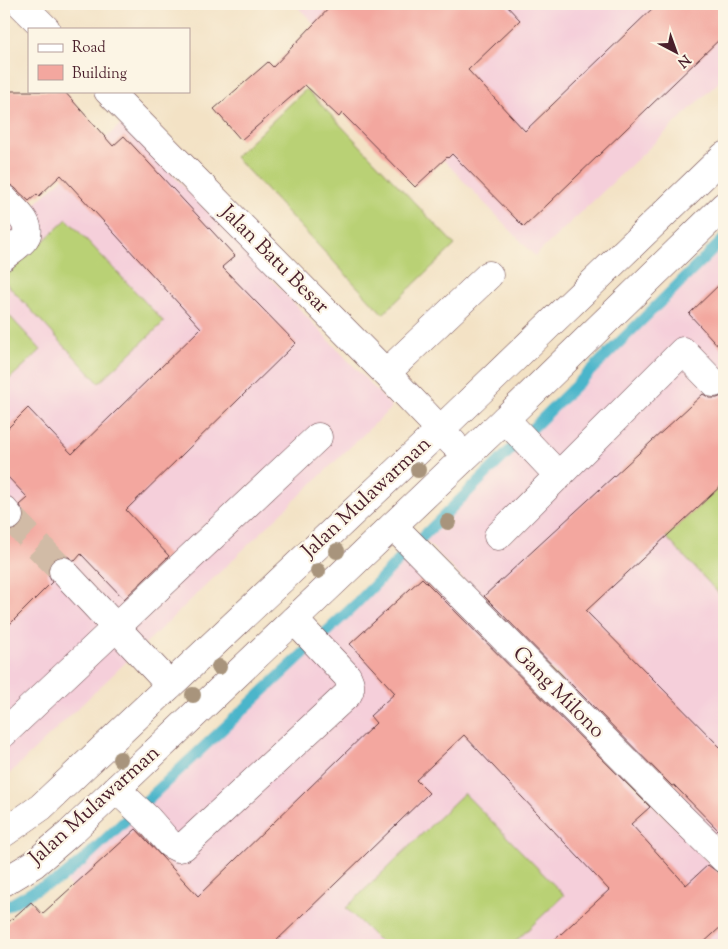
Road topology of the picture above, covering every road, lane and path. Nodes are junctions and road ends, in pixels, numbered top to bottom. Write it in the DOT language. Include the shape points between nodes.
graph roads {
  1 [pos="21,4"];
  2 [pos="45,28"];
  3 [pos="109,92"];
  4 [pos="724,156"];
  5 [pos="4,199"];
  6 [pos="724,206"];
  7 [pos="4,256"];
  8 [pos="489,275"];
  9 [pos="386,373"];
  10 [pos="714,383"];
  11 [pos="506,419"];
  12 [pos="440,430"];
  13 [pos="318,437"];
  14 [pos="466,457"];
  15 [pos="559,476"];
  16 [pos="393,526"];
  17 [pos="498,536"];
  18 [pos="63,572"];
  19 [pos="115,628"];
  20 [pos="310,636"];
  21 [pos="170,685"];
  22 [pos="548,704"];
  23 [pos="4,733"];
  24 [pos="131,804"];
  25 [pos="41,807"];
  26 [pos="685,820"];
  27 [pos="4,834"];
  28 [pos="67,836"];
  29 [pos="724,859"];
  30 [pos="4,882"];
  1 -- 2 [label="street"];
  3 -- 9 [label="street, Jalan Batu Besar"];
  4 -- 12 [label="street, Jalan Mulawarman"];
  5 -- 7 [label="street" via="27,226 25,238"];
  6 -- 11 [label="street, Jalan Mulawarman"];
  8 -- 9 [label="street"];
  9 -- 12 [label="street, Jalan Batu Besar"];
  10 -- 15 [label="street" via="683,351"];
  11 -- 14 [label="street, Jalan Mulawarman"];
  11 -- 15 [label="street"];
  12 -- 14 [label="street, Jalan Batu Besar"];
  12 -- 21 [label="street, Jalan Mulawarman"];
  13 -- 19 [label="street"];
  14 -- 16 [label="street, Jalan Mulawarman"];
  15 -- 17 [label="street"];
  16 -- 20 [label="street, Jalan Mulawarman"];
  16 -- 26 [label="street, Gang Milono"];
  18 -- 19 [label="street"];
  19 -- 21 [label="street"];
  19 -- 23 [label="street"];
  20 -- 24 [label="street, Jalan Mulawarman"];
  20 -- 24 [label="street" via="347,676 350,682 348,694 184,847 170,844"];
  21 -- 25 [label="street, Jalan Mulawarman"];
  22 -- 26 [label="street" via="671,833"];
  24 -- 28 [label="street, Jalan Mulawarman"];
  25 -- 27 [label="street, Jalan Mulawarman"];
  25 -- 28 [label="street"];
  26 -- 29 [label="street, Gang Milono"];
  28 -- 30 [label="street, Jalan Mulawarman" via="34,864"];
}
